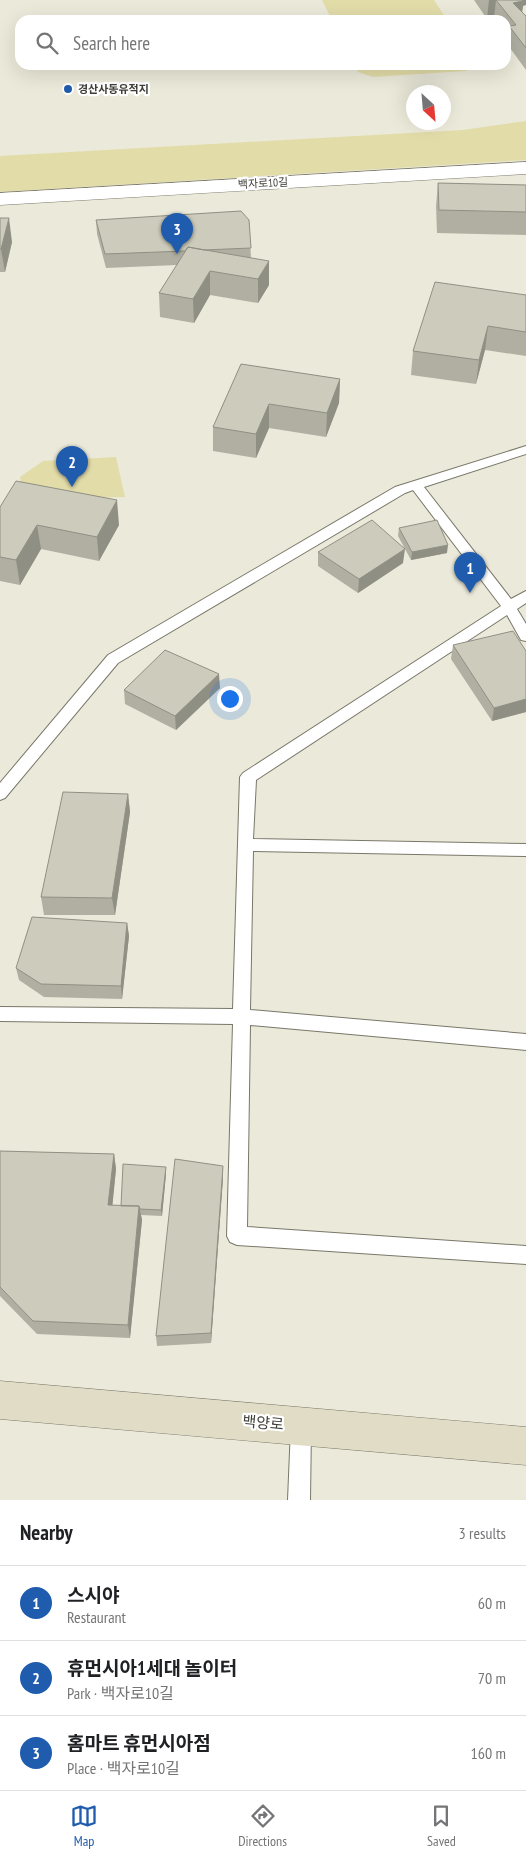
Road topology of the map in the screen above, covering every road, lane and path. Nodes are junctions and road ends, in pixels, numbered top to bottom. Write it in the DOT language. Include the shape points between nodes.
graph roads {
  1 [pos="526,168"];
  2 [pos="0,199"];
  3 [pos="526,450"];
  4 [pos="416,485"];
  5 [pos="526,596"];
  6 [pos="509,607"];
  7 [pos="526,636"];
  8 [pos="0,794"];
  9 [pos="245,845"];
  10 [pos="526,850"];
  11 [pos="0,1014"];
  12 [pos="242,1017"];
  13 [pos="526,1042"];
  14 [pos="526,1255"];
  15 [pos="0,1400"];
  16 [pos="301,1426"];
  17 [pos="526,1446"];
  18 [pos="299,1500"];
  1 -- 2 [label="street, 백자로10길"];
  3 -- 4 [label="lane"];
  4 -- 6 [label="lane"];
  4 -- 8 [label="lane" via="400,490 113,659"];
  5 -- 6 [label="lane"];
  6 -- 7 [label="lane"];
  6 -- 9 [label="lane" via="248,776"];
  9 -- 10 [label="lane"];
  9 -- 12 [label="lane"];
  11 -- 12 [label="lane"];
  12 -- 13 [label="lane"];
  12 -- 14 [label="lane" via="238,1236"];
  15 -- 16 [label="street, 백양로"];
  16 -- 17 [label="street, 백양로"];
  16 -- 18 [label="lane"];
}
